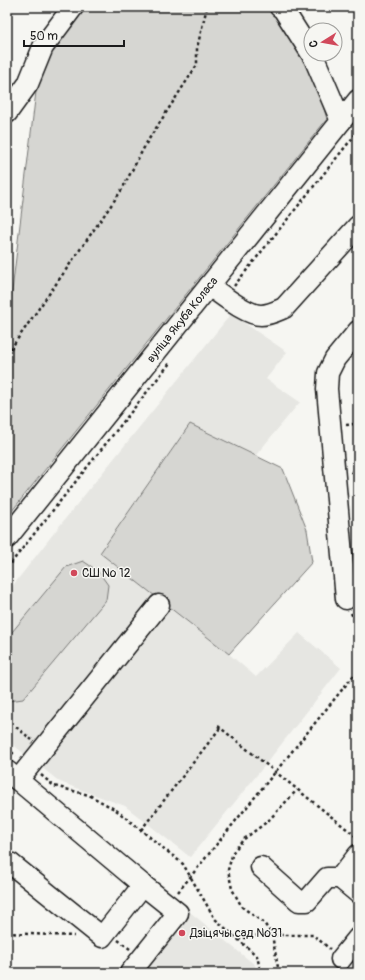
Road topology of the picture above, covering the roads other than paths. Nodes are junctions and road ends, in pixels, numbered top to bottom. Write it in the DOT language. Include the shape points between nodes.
graph roads {
  1 [pos="73,7"];
  2 [pos="280,7"];
  3 [pos="303,41"];
  4 [pos="316,62"];
  5 [pos="358,100"];
  6 [pos="7,113"];
  7 [pos="350,126"];
  8 [pos="358,226"];
  9 [pos="217,291"];
  10 [pos="358,331"];
  11 [pos="7,538"];
  12 [pos="346,599"];
  13 [pos="159,605"];
  14 [pos="18,772"];
  15 [pos="358,855"];
  16 [pos="10,863"];
  17 [pos="261,867"];
  18 [pos="340,878"];
  19 [pos="143,885"];
  20 [pos="358,893"];
  21 [pos="358,938"];
  22 [pos="341,959"];
  23 [pos="130,973"];
  1 -- 6 [label="street" via="42,47 28,84"];
  2 -- 3 [label="street"];
  4 -- 7 [label="street"];
  5 -- 7 [label="street, вуліца Якуба Коласа"];
  7 -- 9 [label="street, вуліца Якуба Коласа"];
  8 -- 9 [label="street" via="284,308 260,315 248,311"];
  9 -- 11 [label="street, вуліца Якуба Коласа"];
  10 -- 12 [label="street" via="335,359 328,373 327,389"];
  13 -- 14 [label="street"];
  14 -- 19 [label="street"];
  15 -- 18 [label="street"];
  16 -- 19 [label="street" via="102,937"];
  17 -- 18 [label="street" via="299,901 307,901 327,878"];
  18 -- 20 [label="street"];
  19 -- 23 [label="street" via="178,913"];
  21 -- 22 [label="street"];
}
